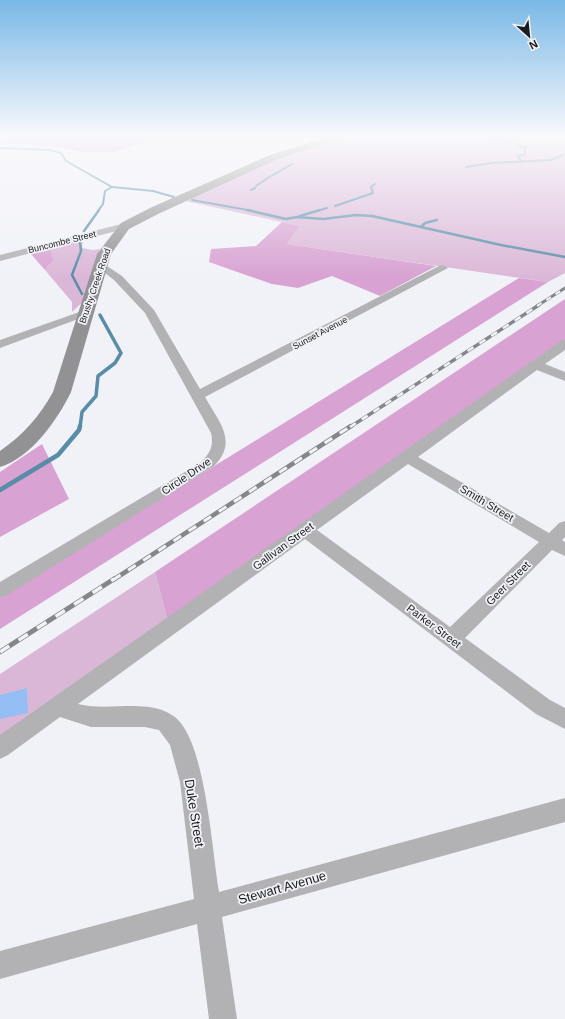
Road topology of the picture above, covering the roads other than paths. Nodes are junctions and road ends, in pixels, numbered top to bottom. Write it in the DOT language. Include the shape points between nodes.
graph roads {
  1 [pos="215,184"];
  2 [pos="125,226"];
  3 [pos="0,258"];
  4 [pos="101,265"];
  5 [pos="443,268"];
  6 [pos="85,313"];
  7 [pos="0,344"];
  8 [pos="565,344"];
  9 [pos="537,364"];
  10 [pos="565,377"];
  11 [pos="197,396"];
  12 [pos="408,456"];
  13 [pos="0,460"];
  14 [pos="565,528"];
  15 [pos="305,530"];
  16 [pos="558,546"];
  17 [pos="0,591"];
  18 [pos="451,639"];
  19 [pos="58,706"];
  20 [pos="565,719"];
  21 [pos="0,748"];
  22 [pos="565,810"];
  23 [pos="209,908"];
  24 [pos="0,964"];
  25 [pos="223,1019"];
  1 -- 2 [label="street, Brushy Creek Road"];
  2 -- 3 [label="street, Buncombe Street"];
  2 -- 4 [label="street, Brushy Creek Road" via="109,244"];
  4 -- 6 [label="street, Brushy Creek Road"];
  4 -- 11 [label="street, Circle Drive" via="118,278 150,312"];
  5 -- 11 [label="street, Sunset Avenue"];
  6 -- 7 [label="street"];
  6 -- 13 [label="street, Brushy Creek Road" via="62,392 54,409 35,433"];
  8 -- 9 [label="street, Gallivan Street"];
  9 -- 10 [label="street"];
  9 -- 12 [label="street, Gallivan Street"];
  11 -- 17 [label="street, Circle Drive" via="220,439 219,449 212,460"];
  12 -- 15 [label="street, Gallivan Street"];
  12 -- 16 [label="street, Smith Street"];
  14 -- 16 [label="street, Geer Street"];
  15 -- 18 [label="street, Parker Street"];
  15 -- 19 [label="street, Gallivan Street"];
  16 -- 18 [label="street, Geer Street"];
  18 -- 20 [label="street, Parker Street" via="543,707"];
  19 -- 21 [label="street, Gallivan Street"];
  19 -- 23 [label="street, Duke Street" via="81,716 152,718 166,722 182,744 191,782"];
  22 -- 23 [label="street, Stewart Avenue"];
  23 -- 24 [label="street, Stewart Avenue"];
  23 -- 25 [label="street, Duke Street"];
}
